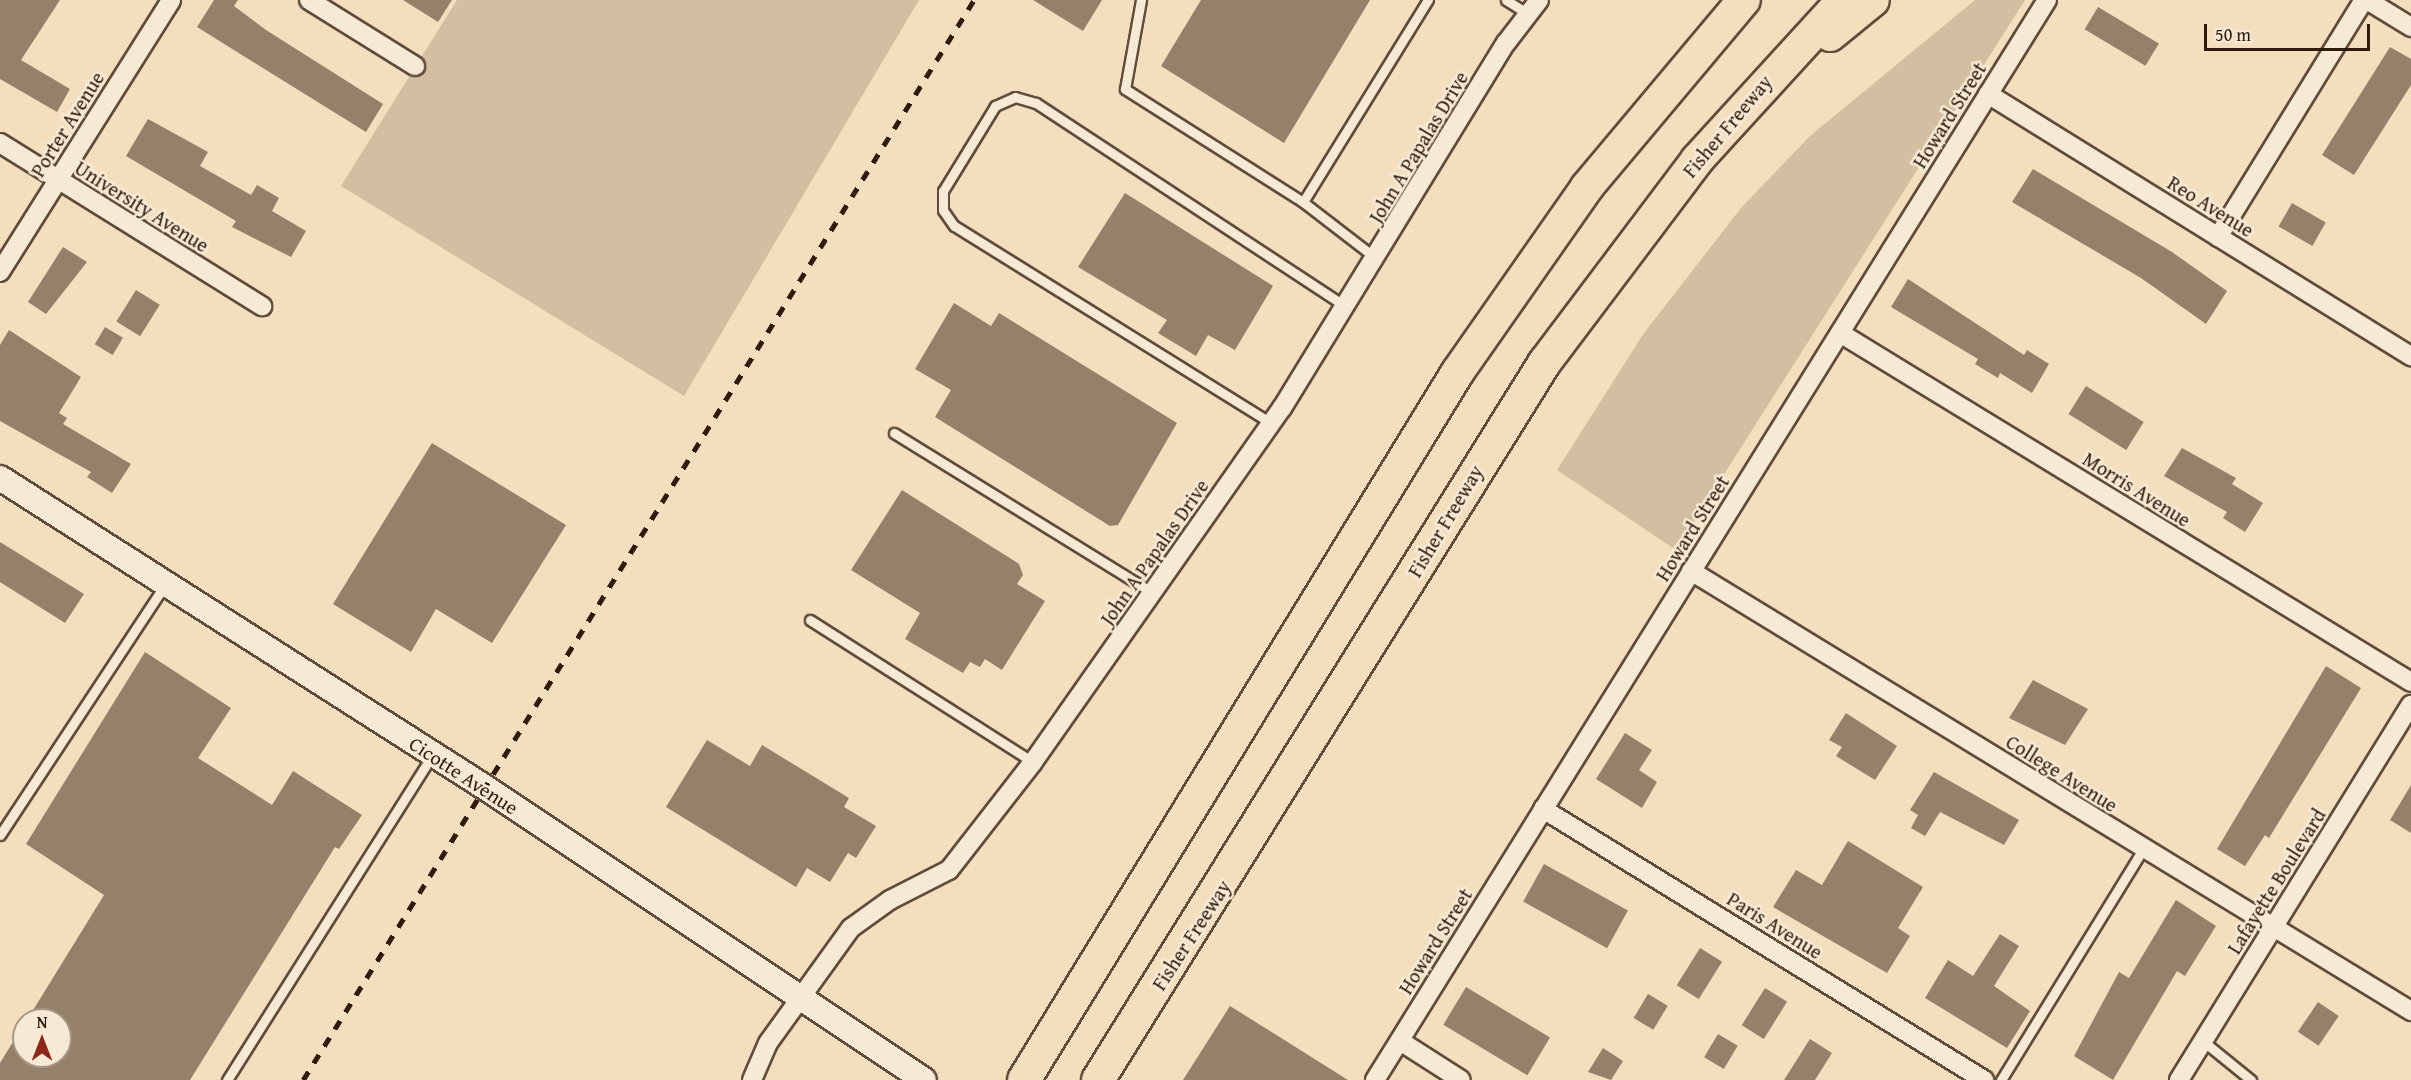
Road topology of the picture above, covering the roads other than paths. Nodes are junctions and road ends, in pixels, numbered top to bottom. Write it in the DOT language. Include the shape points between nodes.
graph roads {
  1 [pos="171,0"];
  2 [pos="309,0"];
  3 [pos="1142,0"];
  4 [pos="1428,0"];
  5 [pos="1506,0"];
  6 [pos="1744,0"];
  7 [pos="1843,0"];
  8 [pos="1873,0"];
  9 [pos="2047,0"];
  10 [pos="2365,0"];
  11 [pos="1533,7"];
  12 [pos="2411,27"];
  13 [pos="1780,64"];
  14 [pos="415,66"];
  15 [pos="1988,94"];
  16 [pos="0,143"];
  17 [pos="58,180"];
  18 [pos="1303,202"];
  19 [pos="2218,237"];
  20 [pos="1377,259"];
  21 [pos="0,272"];
  22 [pos="262,306"];
  23 [pos="1348,308"];
  24 [pos="1840,333"];
  25 [pos="2411,356"];
  26 [pos="1271,423"];
  27 [pos="894,433"];
  28 [pos="0,478"];
  29 [pos="1691,571"];
  30 [pos="166,583"];
  31 [pos="1153,593"];
  32 [pos="810,620"];
  33 [pos="2411,682"];
  34 [pos="2411,705"];
  35 [pos="433,754"];
  36 [pos="1033,762"];
  37 [pos="1543,809"];
  38 [pos="0,835"];
  39 [pos="2143,849"];
  40 [pos="2274,927"];
  41 [pos="799,1000"];
  42 [pos="2411,1011"];
  43 [pos="1400,1041"];
  44 [pos="2203,1041"];
  45 [pos="922,1079"];
  46 [pos="227,1080"];
  47 [pos="752,1080"];
  48 [pos="1024,1080"];
  49 [pos="1098,1080"];
  50 [pos="1375,1080"];
  51 [pos="1461,1080"];
  52 [pos="1984,1080"];
  53 [pos="2001,1080"];
  54 [pos="2179,1080"];
  55 [pos="2251,1080"];
  1 -- 17 [label="street, Porter Avenue"];
  2 -- 14 [label="street"];
  3 -- 18 [label="lane" via="1125,89"];
  4 -- 18 [label="lane"];
  5 -- 11 [label="lane"];
  6 -- 48 [label="highway" via="1587,187 1463,364"];
  7 -- 13 [label="highway, Fisher Freeway"];
  8 -- 13 [label="highway" via="1844,26"];
  9 -- 15 [label="street, Howard Street"];
  10 -- 12 [label="street"];
  10 -- 19 [label="street"];
  11 -- 20 [label="street, John A Papalas Drive"];
  13 -- 49 [label="highway, Fisher Freeway" via="1650,219 1545,362"];
  15 -- 19 [label="street, Reo Avenue"];
  15 -- 24 [label="street, Howard Street"];
  16 -- 17 [label="street, University Avenue"];
  17 -- 21 [label="street, Porter Avenue"];
  17 -- 22 [label="street, University Avenue"];
  18 -- 20 [label="lane"];
  19 -- 25 [label="street, Reo Avenue"];
  20 -- 23 [label="street, John A Papalas Drive"];
  23 -- 26 [label="street, John A Papalas Drive"];
  23 -- 26 [label="lane" via="1036,103 1015,97 995,106 943,191 944,210 954,226"];
  24 -- 29 [label="street, Howard Street"];
  24 -- 33 [label="street, Morris Avenue"];
  26 -- 31 [label="street, John A Papalas Drive"];
  27 -- 31 [label="lane"];
  28 -- 30 [label="street, Cicotte Avenue"];
  29 -- 37 [label="street, Howard Street"];
  29 -- 39 [label="street, College Avenue"];
  30 -- 35 [label="street, Cicotte Avenue"];
  30 -- 38 [label="lane"];
  31 -- 36 [label="street, John A Papalas Drive"];
  32 -- 36 [label="lane"];
  34 -- 40 [label="street, Lafayette Boulevard"];
  35 -- 41 [label="street, Cicotte Avenue"];
  35 -- 46 [label="lane"];
  36 -- 41 [label="street, John A Papalas Drive" via="964,855 929,884 890,900 851,928"];
  37 -- 43 [label="street, Howard Street"];
  37 -- 52 [label="street, Paris Avenue"];
  39 -- 40 [label="street, College Avenue"];
  39 -- 53 [label="lane"];
  40 -- 42 [label="street, College Avenue"];
  40 -- 44 [label="street, Lafayette Boulevard"];
  41 -- 45 [label="street, Cicotte Avenue"];
  41 -- 47 [label="street, John A Papalas Drive" via="768,1043"];
  43 -- 50 [label="street, Howard Street"];
  43 -- 51 [label="street"];
  44 -- 54 [label="street, Lafayette Boulevard"];
  44 -- 55 [label="lane"];
}
